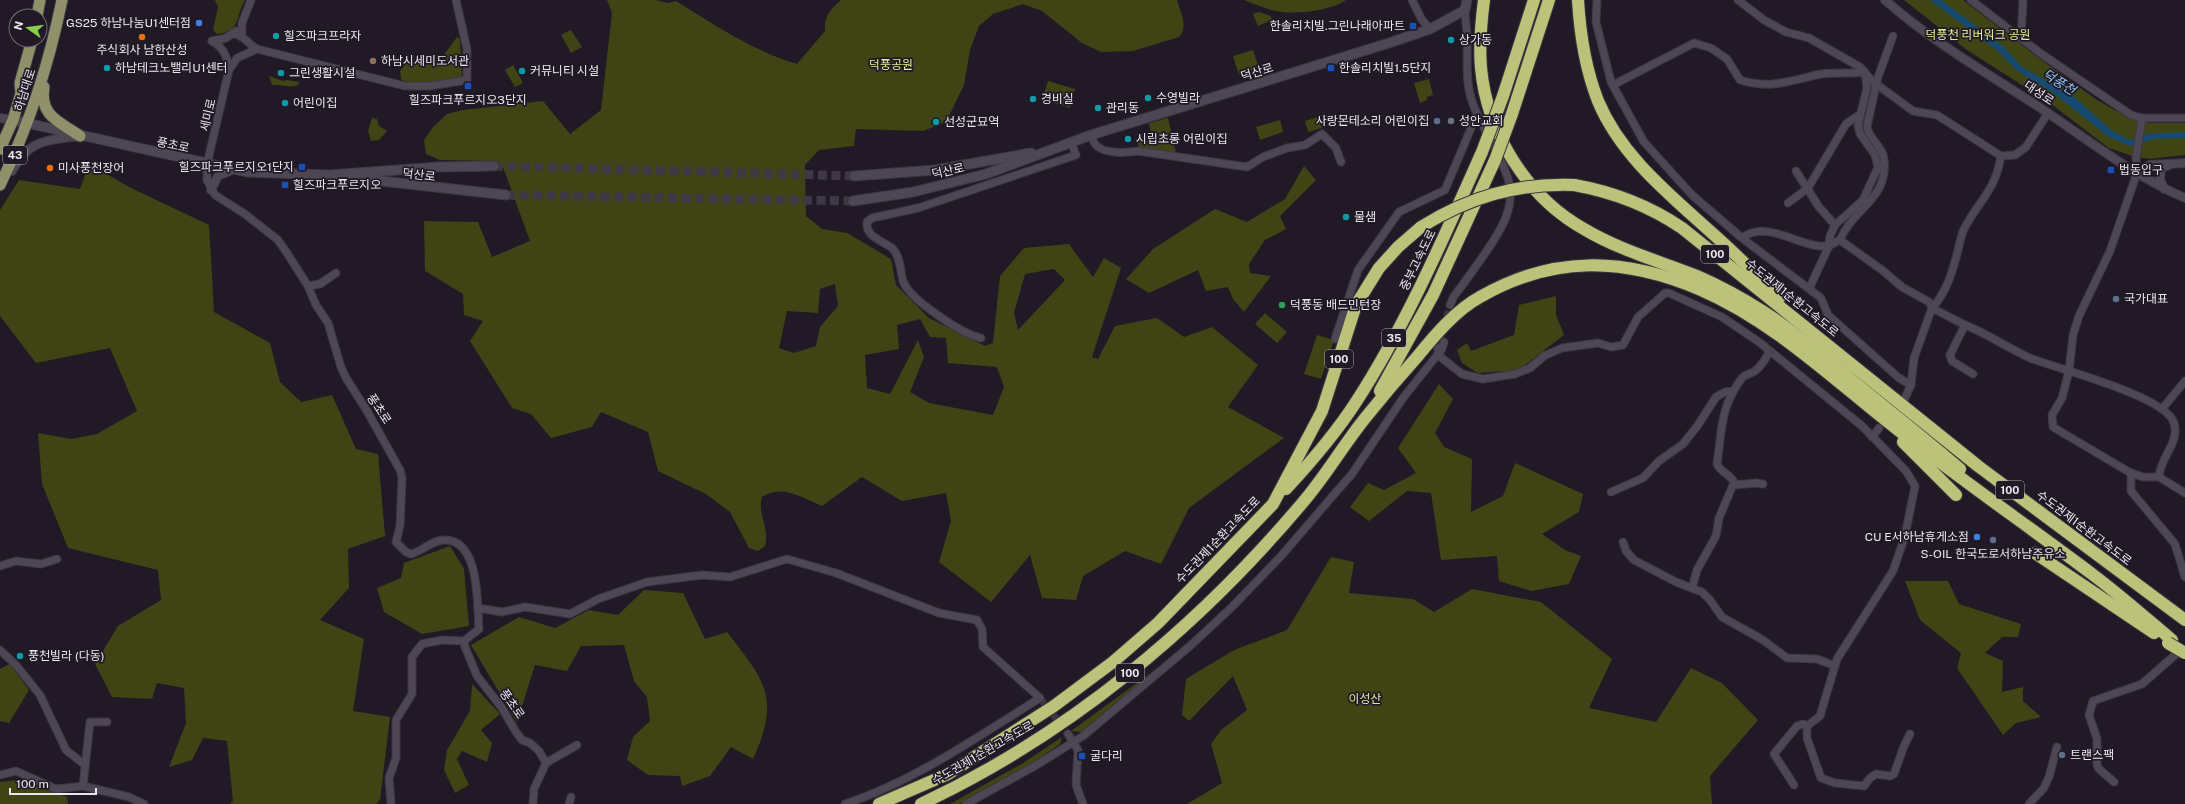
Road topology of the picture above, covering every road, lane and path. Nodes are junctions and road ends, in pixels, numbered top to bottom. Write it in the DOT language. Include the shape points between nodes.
graph roads {
  1 [pos="62,0"];
  2 [pos="251,0"];
  3 [pos="456,0"];
  4 [pos="1412,0"];
  5 [pos="1467,0"];
  6 [pos="1484,0"];
  7 [pos="1534,0"];
  8 [pos="1549,0"];
  9 [pos="1578,0"];
  10 [pos="1597,0"];
  11 [pos="1738,0"];
  12 [pos="1885,0"];
  13 [pos="1971,0"];
  14 [pos="2023,0"];
  15 [pos="1465,10"];
  16 [pos="242,23"];
  17 [pos="1430,29"];
  18 [pos="229,36"];
  19 [pos="1892,36"];
  20 [pos="244,39"];
  21 [pos="2021,39"];
  22 [pos="30,48"];
  23 [pos="257,49"];
  24 [pos="224,52"];
  25 [pos="244,54"];
  26 [pos="50,57"];
  27 [pos="237,58"];
  28 [pos="229,70"];
  29 [pos="1864,72"];
  30 [pos="1613,85"];
  31 [pos="1876,85"];
  32 [pos="2048,113"];
  33 [pos="1477,114"];
  34 [pos="1859,115"];
  35 [pos="0,118"];
  36 [pos="2142,118"];
  37 [pos="2185,118"];
  38 [pos="13,120"];
  39 [pos="28,124"];
  40 [pos="1091,135"];
  41 [pos="80,136"];
  42 [pos="1071,142"];
  43 [pos="0,149"];
  44 [pos="1044,151"];
  45 [pos="2001,156"];
  46 [pos="1341,162"];
  47 [pos="2185,163"];
  48 [pos="207,164"];
  49 [pos="2173,164"];
  50 [pos="494,166"];
  51 [pos="232,170"];
  52 [pos="1796,172"];
  53 [pos="2137,173"];
  54 [pos="329,175"];
  55 [pos="854,176"];
  56 [pos="0,185"];
  57 [pos="1808,188"];
  58 [pos="2164,189"];
  59 [pos="210,190"];
  60 [pos="506,196"];
  61 [pos="2185,198"];
  62 [pos="853,201"];
  63 [pos="1788,203"];
  64 [pos="1835,225"];
  65 [pos="1742,238"];
  66 [pos="1840,240"];
  67 [pos="1829,246"];
  68 [pos="336,273"];
  69 [pos="308,286"];
  70 [pos="1809,289"];
  71 [pos="1452,306"];
  72 [pos="1932,308"];
  73 [pos="1965,325"];
  74 [pos="981,338"];
  75 [pos="1335,339"];
  76 [pos="1444,342"];
  77 [pos="1438,351"];
  78 [pos="1770,351"];
  79 [pos="1840,354"];
  80 [pos="2069,371"];
  81 [pos="1973,374"];
  82 [pos="2185,381"];
  83 [pos="1911,385"];
  84 [pos="1733,391"];
  85 [pos="1905,398"];
  86 [pos="2162,409"];
  87 [pos="1364,420"];
  88 [pos="1880,423"];
  89 [pos="1872,437"];
  90 [pos="2131,473"];
  91 [pos="2159,477"];
  92 [pos="1735,484"];
  93 [pos="1763,484"];
  94 [pos="1611,492"];
  95 [pos="2185,493"];
  96 [pos="1956,494"];
  97 [pos="1273,504"];
  98 [pos="2011,513"];
  99 [pos="1623,542"];
  100 [pos="2035,553"];
  101 [pos="57,559"];
  102 [pos="0,566"];
  103 [pos="2185,577"];
  104 [pos="1692,588"];
  105 [pos="478,608"];
  106 [pos="2185,620"];
  107 [pos="464,641"];
  108 [pos="2170,641"];
  109 [pos="2185,647"];
  110 [pos="0,650"];
  111 [pos="2185,650"];
  112 [pos="2185,653"];
  113 [pos="1834,666"];
  114 [pos="107,722"];
  115 [pos="1807,726"];
  116 [pos="1068,734"];
  117 [pos="1910,734"];
  118 [pos="1074,741"];
  119 [pos="577,745"];
  120 [pos="2057,747"];
  121 [pos="546,763"];
  122 [pos="85,765"];
  123 [pos="0,775"];
  124 [pos="2114,782"];
  125 [pos="1794,784"];
  126 [pos="83,786"];
  127 [pos="144,804"];
  128 [pos="391,804"];
  129 [pos="533,804"];
  130 [pos="845,804"];
  131 [pos="879,804"];
  132 [pos="921,804"];
  133 [pos="966,804"];
  134 [pos="1083,804"];
  135 [pos="2029,804"];
  1 -- 26 [label="main road, 하남대로 / 43"];
  2 -- 16 [label="street"];
  3 -- 23 [label="street" via="466,49 467,80 430,86 405,86"];
  4 -- 17 [label="street" via="1422,20"];
  5 -- 15 [label="main road"];
  6 -- 98 [label="highway" via="1480,43 1481,69 1489,109 1497,130 1523,175 1557,211 1583,229 1611,243 1697,277 1763,311 1808,343"];
  7 -- 97 [label="highway, 중부고속도로 / 35, bridge" via="1482,152 1439,250 1384,357 1356,403 1330,438"];
  8 -- 87 [label="highway, 35, bridge" via="1495,160 1433,295"];
  9 -- 79 [label="highway" via="1587,67 1598,102 1622,144 1656,184"];
  10 -- 30 [label="street" via="1596,22 1602,52"];
  11 -- 29 [label="street" via="1764,20 1786,32 1809,38 1832,49"];
  12 -- 32 [label="street, 대성로" via="1924,31"];
  13 -- 21 [label="street"];
  14 -- 21 [label="street"];
  15 -- 17 [label="main road, 덕산로"];
  15 -- 33 [label="street" via="1470,91"];
  16 -- 18 [label="street"];
  16 -- 20 [label="street"];
  17 -- 40 [label="main road, 덕산로"];
  18 -- 20 [label="street"];
  18 -- 24 [label="street"];
  18 -- 24 [label="street" via="212,41"];
  19 -- 31 [label="street"];
  20 -- 23 [label="street"];
  20 -- 25 [label="street"];
  21 -- 36 [label="street" via="2131,115"];
  22 -- 38 [label="main road, 하남대로 / 43"];
  23 -- 25 [label="street"];
  24 -- 27 [label="street"];
  24 -- 28 [label="street"];
  25 -- 27 [label="street"];
  26 -- 39 [label="main road, 하남대로 / 43"];
  26 -- 41 [label="main road" via="43,94 45,110"];
  27 -- 28 [label="street"];
  28 -- 48 [label="street, 세미로"];
  29 -- 30 [label="street" via="1822,74 1765,86 1740,80 1727,59 1711,48 1694,44"];
  29 -- 31 [label="street"];
  29 -- 34 [label="street" via="1867,88"];
  30 -- 65 [label="street" via="1644,142 1692,195"];
  31 -- 45 [label="street" via="1913,111 1937,115"];
  31 -- 66 [label="street" via="1867,126 1884,157 1885,170 1876,196 1852,219"];
  32 -- 45 [label="street" via="2026,147 2015,156"];
  32 -- 53 [label="street, 대성로"];
  33 -- 71 [label="street" via="1506,172 1510,198 1499,234 1460,289"];
  33 -- 75 [label="street" via="1446,190 1399,212 1358,270"];
  34 -- 57 [label="street" via="1846,124"];
  34 -- 64 [label="street" via="1860,134 1875,155 1878,167 1864,200"];
  35 -- 38 [label="street"];
  36 -- 37 [label="street"];
  36 -- 53 [label="street" via="2136,158"];
  38 -- 39 [label="main road, 풍초로"];
  38 -- 43 [label="main road, 하남대로 / 43"];
  39 -- 41 [label="main road, 풍초로"];
  39 -- 56 [label="main road, 하남대로 / 43"];
  40 -- 42 [label="main road, 덕산로"];
  40 -- 46 [label="street" via="1096,146 1105,150 1128,153 1138,151 1247,167 1263,157 1287,148 1305,145 1322,134 1336,148"];
  41 -- 48 [label="main road, 풍초로"];
  41 -- 56 [label="street" via="47,140 34,145 21,156 9,176"];
  42 -- 44 [label="main road, 덕산로"];
  42 -- 74 [label="street" via="1076,155 926,205 872,218 867,222 867,227 874,238 893,250 902,269 904,282 930,311"];
  44 -- 55 [label="main road, 덕산로" via="935,170"];
  44 -- 62 [label="main road, 덕산로" via="986,174 913,192"];
  45 -- 72 [label="street" via="1992,188 1964,230 1953,270"];
  47 -- 49 [label="street"];
  48 -- 51 [label="main road, 덕산로"];
  48 -- 59 [label="street" via="206,175"];
  49 -- 53 [label="street" via="2150,165"];
  49 -- 58 [label="street" via="2161,168 2160,179"];
  50 -- 54 [label="main road, 덕산로" via="438,167"];
  51 -- 54 [label="main road, 덕산로"];
  51 -- 59 [label="street" via="218,176"];
  52 -- 57 [label="street"];
  53 -- 58 [label="street, 대성로"];
  53 -- 80 [label="street" via="2110,251 2079,316 2073,335"];
  54 -- 60 [label="main road, 덕산로"];
  57 -- 63 [label="street"];
  57 -- 64 [label="street" via="1819,207"];
  58 -- 61 [label="street, 대성로"];
  59 -- 69 [label="street, 풍초로" via="277,238"];
  64 -- 67 [label="street"];
  65 -- 67 [label="street" via="1754,232 1768,232 1819,246"];
  65 -- 70 [label="street"];
  66 -- 67 [label="street"];
  66 -- 72 [label="street" via="1902,287 1929,302"];
  67 -- 70 [label="street"];
  68 -- 69 [label="street" via="320,284"];
  69 -- 105 [label="street, 풍초로" via="316,306 328,323 346,378 400,470 400,526 396,542 412,554 444,539 456,542 472,561"];
  70 -- 83 [label="street" via="1821,298 1828,315 1899,378"];
  72 -- 73 [label="street"];
  72 -- 83 [label="street" via="1914,358"];
  73 -- 80 [label="street" via="2028,357"];
  73 -- 81 [label="street" via="1950,355 1952,361"];
  76 -- 77 [label="street"];
  77 -- 78 [label="street" via="1452,368 1472,377 1483,379 1515,374 1530,368 1544,356 1562,348 1598,344 1611,347 1622,345 1638,317 1665,294 1678,296 1722,318"];
  77 -- 118 [label="street" via="1352,474 1268,570 1190,646"];
  78 -- 84 [label="street" via="1763,364 1743,376"];
  78 -- 89 [label="street"];
  79 -- 97 [label="highway, 수도권제1순환고속도로 / 100, bridge" via="1661,214 1632,199 1574,185 1547,184 1497,192 1445,212 1421,227 1379,268 1356,305 1322,411"];
  79 -- 106 [label="highway, 수도권제1순환고속도로 / 100" via="1978,466"];
  80 -- 86 [label="street" via="2145,399"];
  80 -- 90 [label="street" via="2062,398 2052,415 2053,427"];
  82 -- 86 [label="street"];
  83 -- 85 [label="street"];
  84 -- 92 [label="street" via="1722,416 1717,464 1719,469 1732,476"];
  84 -- 94 [label="street" via="1716,397 1683,444 1649,469 1643,478"];
  86 -- 91 [label="street" via="2174,422 2176,438 2166,452"];
  87 -- 88 [label="highway, 수도권제1순환고속도로 / 100" via="1433,338 1477,298 1519,278 1546,269 1595,265 1637,269 1659,275 1700,290 1738,309 1781,336"];
  87 -- 132 [label="highway, 수도권제1순환고속도로 / 100" via="1306,499 1195,617 1131,672 1056,727 955,788"];
  88 -- 89 [label="street"];
  88 -- 96 [label="highway"];
  88 -- 98 [label="highway, 수도권제1순환고속도로 / 100"];
  89 -- 113 [label="street" via="1912,479 1915,486 1913,501 1893,571"];
  90 -- 91 [label="street"];
  90 -- 103 [label="street" via="2131,491 2175,544"];
  91 -- 95 [label="street"];
  92 -- 93 [label="street"];
  92 -- 104 [label="street" via="1727,497 1716,536 1697,570"];
  97 -- 131 [label="highway, 수도권제1순환고속도로 / 100" via="1158,623 1113,662 1054,706 948,774"];
  98 -- 108 [label="highway, 수도권제1순환고속도로 / 100" via="2097,577"];
  99 -- 104 [label="street" via="1626,551 1634,560"];
  100 -- 108 [label="highway"];
  101 -- 102 [label="street" via="41,564 16,561"];
  104 -- 113 [label="street" via="1702,592 1722,617 1763,640 1787,658 1816,659"];
  105 -- 107 [label="street, 풍초로" via="479,629"];
  105 -- 130 [label="street" via="502,612 524,607 570,614 598,599 647,582 702,575 730,577 787,559 836,573 939,613 977,620 982,629 983,647 1040,698 918,771"];
  107 -- 121 [label="street, 풍초로" via="481,682 502,708 522,740 530,743"];
  107 -- 128 [label="street" via="442,640 422,644 412,657 412,694 396,720 396,758 389,778"];
  108 -- 111 [label="highway, 수도권제1순환고속도로 / 100"];
  108 -- 112 [label="highway, bridge"];
  109 -- 124 [label="street" via="2142,684 2093,701 2090,721 2097,739 2097,765"];
  110 -- 122 [label="street" via="40,695 66,750"];
  113 -- 115 [label="street" via="1820,716"];
  114 -- 122 [label="street" via="90,722"];
  115 -- 117 [label="street" via="1807,738 1821,778 1850,785 1864,786 1876,774 1894,774"];
  115 -- 125 [label="street" via="1797,726 1774,754"];
  116 -- 118 [label="street"];
  118 -- 133 [label="street" via="1030,769"];
  118 -- 134 [label="street" via="1078,750 1076,785"];
  119 -- 121 [label="street"];
  120 -- 135 [label="street" via="2049,778 2044,788"];
  121 -- 129 [label="street" via="534,789"];
  122 -- 126 [label="street"];
  123 -- 126 [label="street" via="16,771 56,789"];
  126 -- 127 [label="street" via="129,797"];
}
